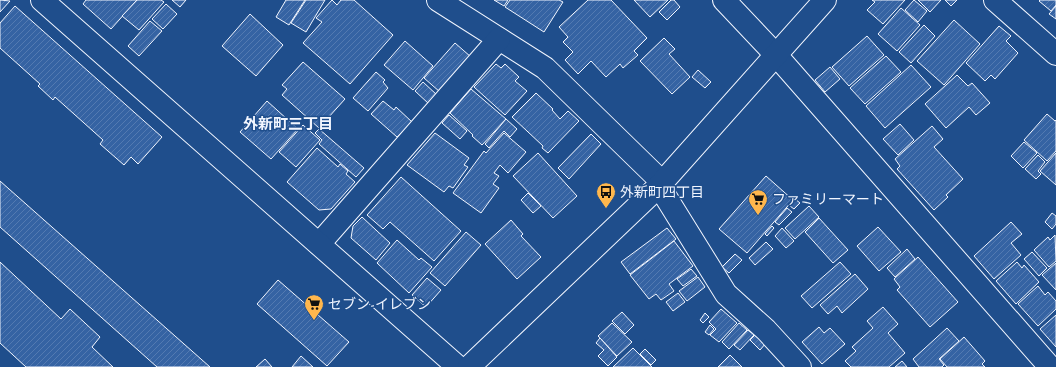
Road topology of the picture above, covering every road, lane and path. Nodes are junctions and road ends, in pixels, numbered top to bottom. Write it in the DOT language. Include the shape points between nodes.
graph roads {
  1 [pos="42,0"];
  2 [pos="438,0"];
  3 [pos="724,0"];
  4 [pos="825,0"];
  5 [pos="995,0"];
  6 [pos="499,39"];
  7 [pos="1056,54"];
  8 [pos="776,55"];
  9 [pos="661,184"];
  10 [pos="319,244"];
  11 [pos="458,367"];
  12 [pos="469,367"];
  13 [pos="800,367"];
  14 [pos="1050,367"];
  1 -- 10 [label="street"];
  2 -- 6 [label="street"];
  3 -- 8 [label="street"];
  4 -- 8 [label="street"];
  5 -- 7 [label="street"];
  6 -- 9 [label="street" via="545,68"];
  6 -- 10 [label="street"];
  8 -- 9 [label="street"];
  8 -- 14 [label="street"];
  9 -- 12 [label="street"];
  9 -- 13 [label="street" via="726,294 766,330"];
  10 -- 11 [label="street"];
}
